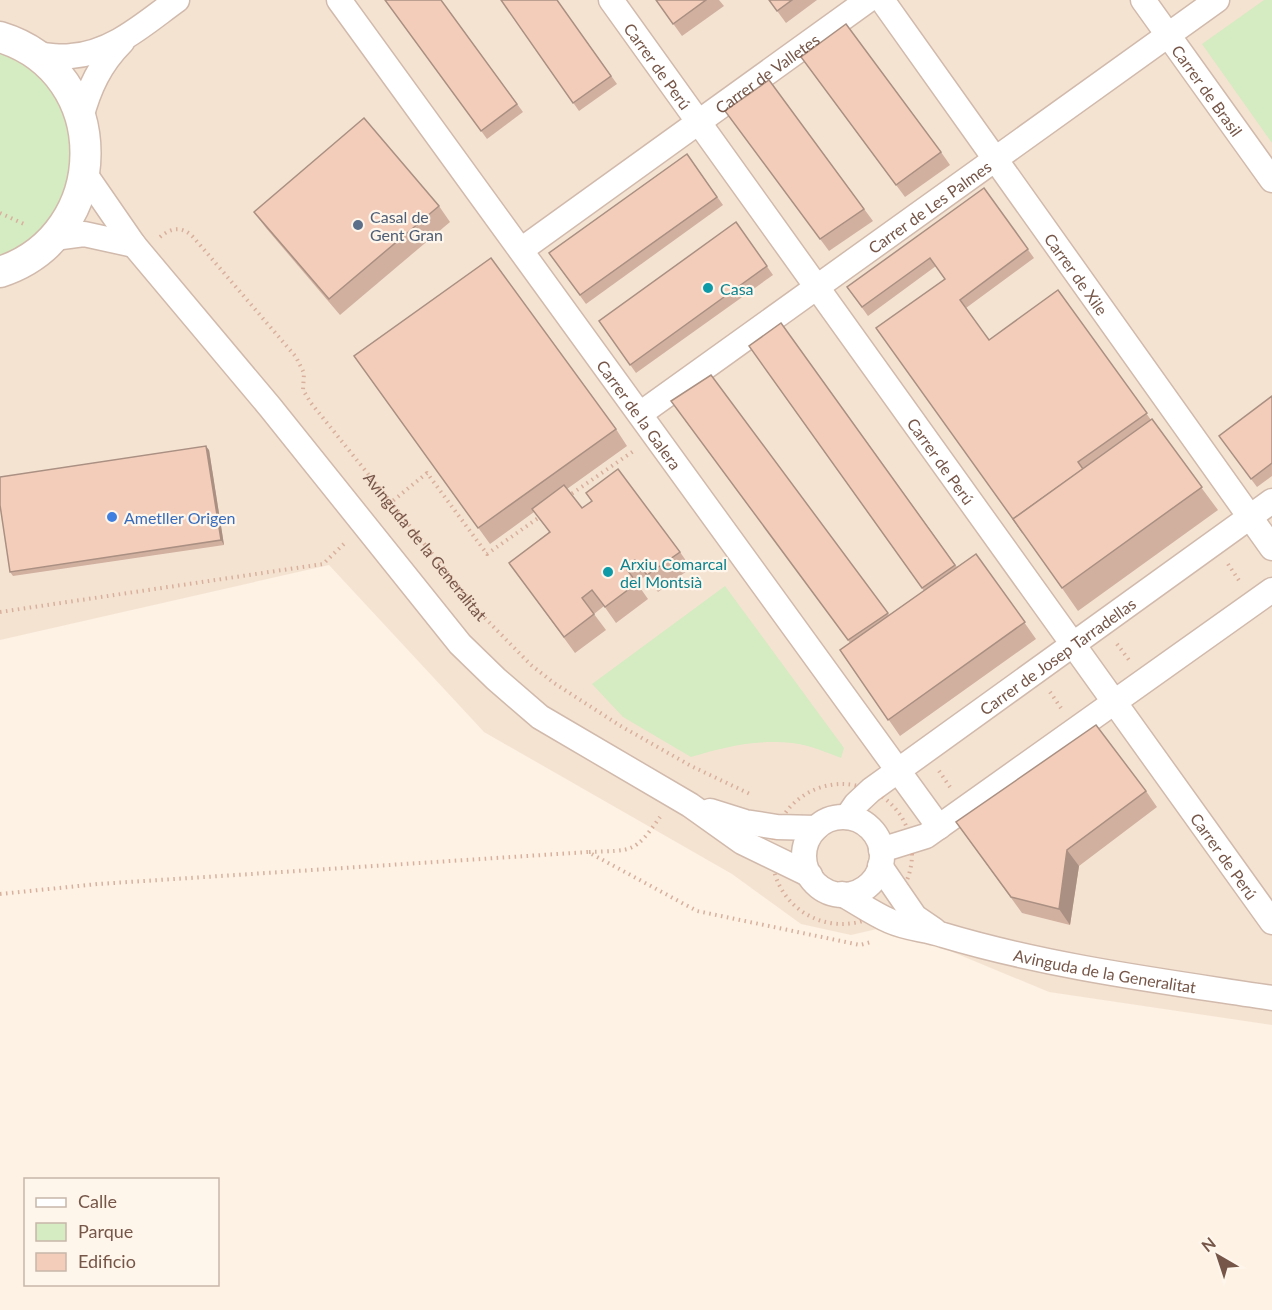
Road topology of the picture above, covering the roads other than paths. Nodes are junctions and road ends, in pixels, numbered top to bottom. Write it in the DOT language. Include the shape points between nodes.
graph roads {
  1 [pos="177,0"];
  2 [pos="339,0"];
  3 [pos="611,0"];
  4 [pos="868,0"];
  5 [pos="882,0"];
  6 [pos="1143,0"];
  7 [pos="1216,0"];
  8 [pos="1168,35"];
  9 [pos="128,36"];
  10 [pos="0,37"];
  11 [pos="34,54"];
  12 [pos="81,118"];
  13 [pos="698,122"];
  14 [pos="995,158"];
  15 [pos="85,174"];
  16 [pos="1272,180"];
  17 [pos="54,238"];
  18 [pos="138,249"];
  19 [pos="521,250"];
  20 [pos="0,272"];
  21 [pos="817,288"];
  22 [pos="640,414"];
  23 [pos="1272,501"];
  24 [pos="1250,517"];
  25 [pos="1272,548"];
  26 [pos="1263,596"];
  27 [pos="1073,646"];
  28 [pos="1114,703"];
  29 [pos="898,770"];
  30 [pos="682,801"];
  31 [pos="847,818"];
  32 [pos="939,827"];
  33 [pos="816,828"];
  34 [pos="881,858"];
  35 [pos="810,875"];
  36 [pos="842,894"];
  37 [pos="1272,922"];
  38 [pos="940,934"];
  39 [pos="1272,998"];
  1 -- 9 [label="street"];
  2 -- 19 [label="street, Carrer de la Galera"];
  3 -- 13 [label="street, Carrer de Perú"];
  4 -- 13 [label="street, Carrer de Valletes"];
  5 -- 14 [label="street, Carrer de Xile"];
  6 -- 8 [label="street, Carrer de Brasil"];
  7 -- 8 [label="street, Carrer de Les Palmes"];
  8 -- 14 [label="street, Carrer de Les Palmes"];
  8 -- 16 [label="street, Carrer de Brasil"];
  9 -- 11 [label="street" via="106,48 73,56"];
  9 -- 12 [label="street" via="97,72"];
  10 -- 11 [label="street"];
  11 -- 12 [label="street" via="63,82"];
  12 -- 15 [label="street"];
  13 -- 19 [label="street, Carrer de Valletes"];
  13 -- 21 [label="street, Carrer de Perú"];
  14 -- 21 [label="street, Carrer de Les Palmes"];
  14 -- 24 [label="street, Carrer de Xile"];
  15 -- 17 [label="street" via="74,208"];
  15 -- 18 [label="street"];
  17 -- 18 [label="street" via="84,234"];
  17 -- 20 [label="street" via="26,260"];
  18 -- 30 [label="street" via="460,644 540,717"];
  19 -- 22 [label="street, Carrer de la Galera"];
  21 -- 22 [label="street, Carrer de Les Palmes"];
  21 -- 27 [label="street, Carrer de Perú"];
  22 -- 29 [label="street, Carrer de la Galera"];
  23 -- 24 [label="street, Carrer de Josep Tarradellas"];
  24 -- 25 [label="street, Carrer de Xile"];
  24 -- 27 [label="street, Carrer de Josep Tarradellas"];
  26 -- 28 [label="street"];
  27 -- 28 [label="street, Carrer de Perú"];
  27 -- 29 [label="street, Carrer de Josep Tarradellas"];
  28 -- 32 [label="street"];
  28 -- 37 [label="street, Carrer de Perú"];
  29 -- 31 [label="street, Carrer de Josep Tarradellas" via="856,804"];
  29 -- 32 [label="street, Carrer de la Galera"];
  30 -- 33 [label="street" via="745,822 783,814"];
  30 -- 35 [label="street" via="742,842"];
  31 -- 33 [label="street" via="830,819"];
  31 -- 34 [label="street" via="870,827 878,838"];
  32 -- 34 [label="street"];
  33 -- 35 [label="street" via="805,854"];
  34 -- 36 [label="street" via="876,877 868,885"];
  34 -- 38 [label="street, Avinguda de la Generalitat" via="915,917"];
  35 -- 36 [label="street" via="821,887"];
  36 -- 38 [label="street, Avinguda de la Generalitat" via="903,926"];
  38 -- 39 [label="street, Avinguda de la Generalitat" via="1047,961"];
}
